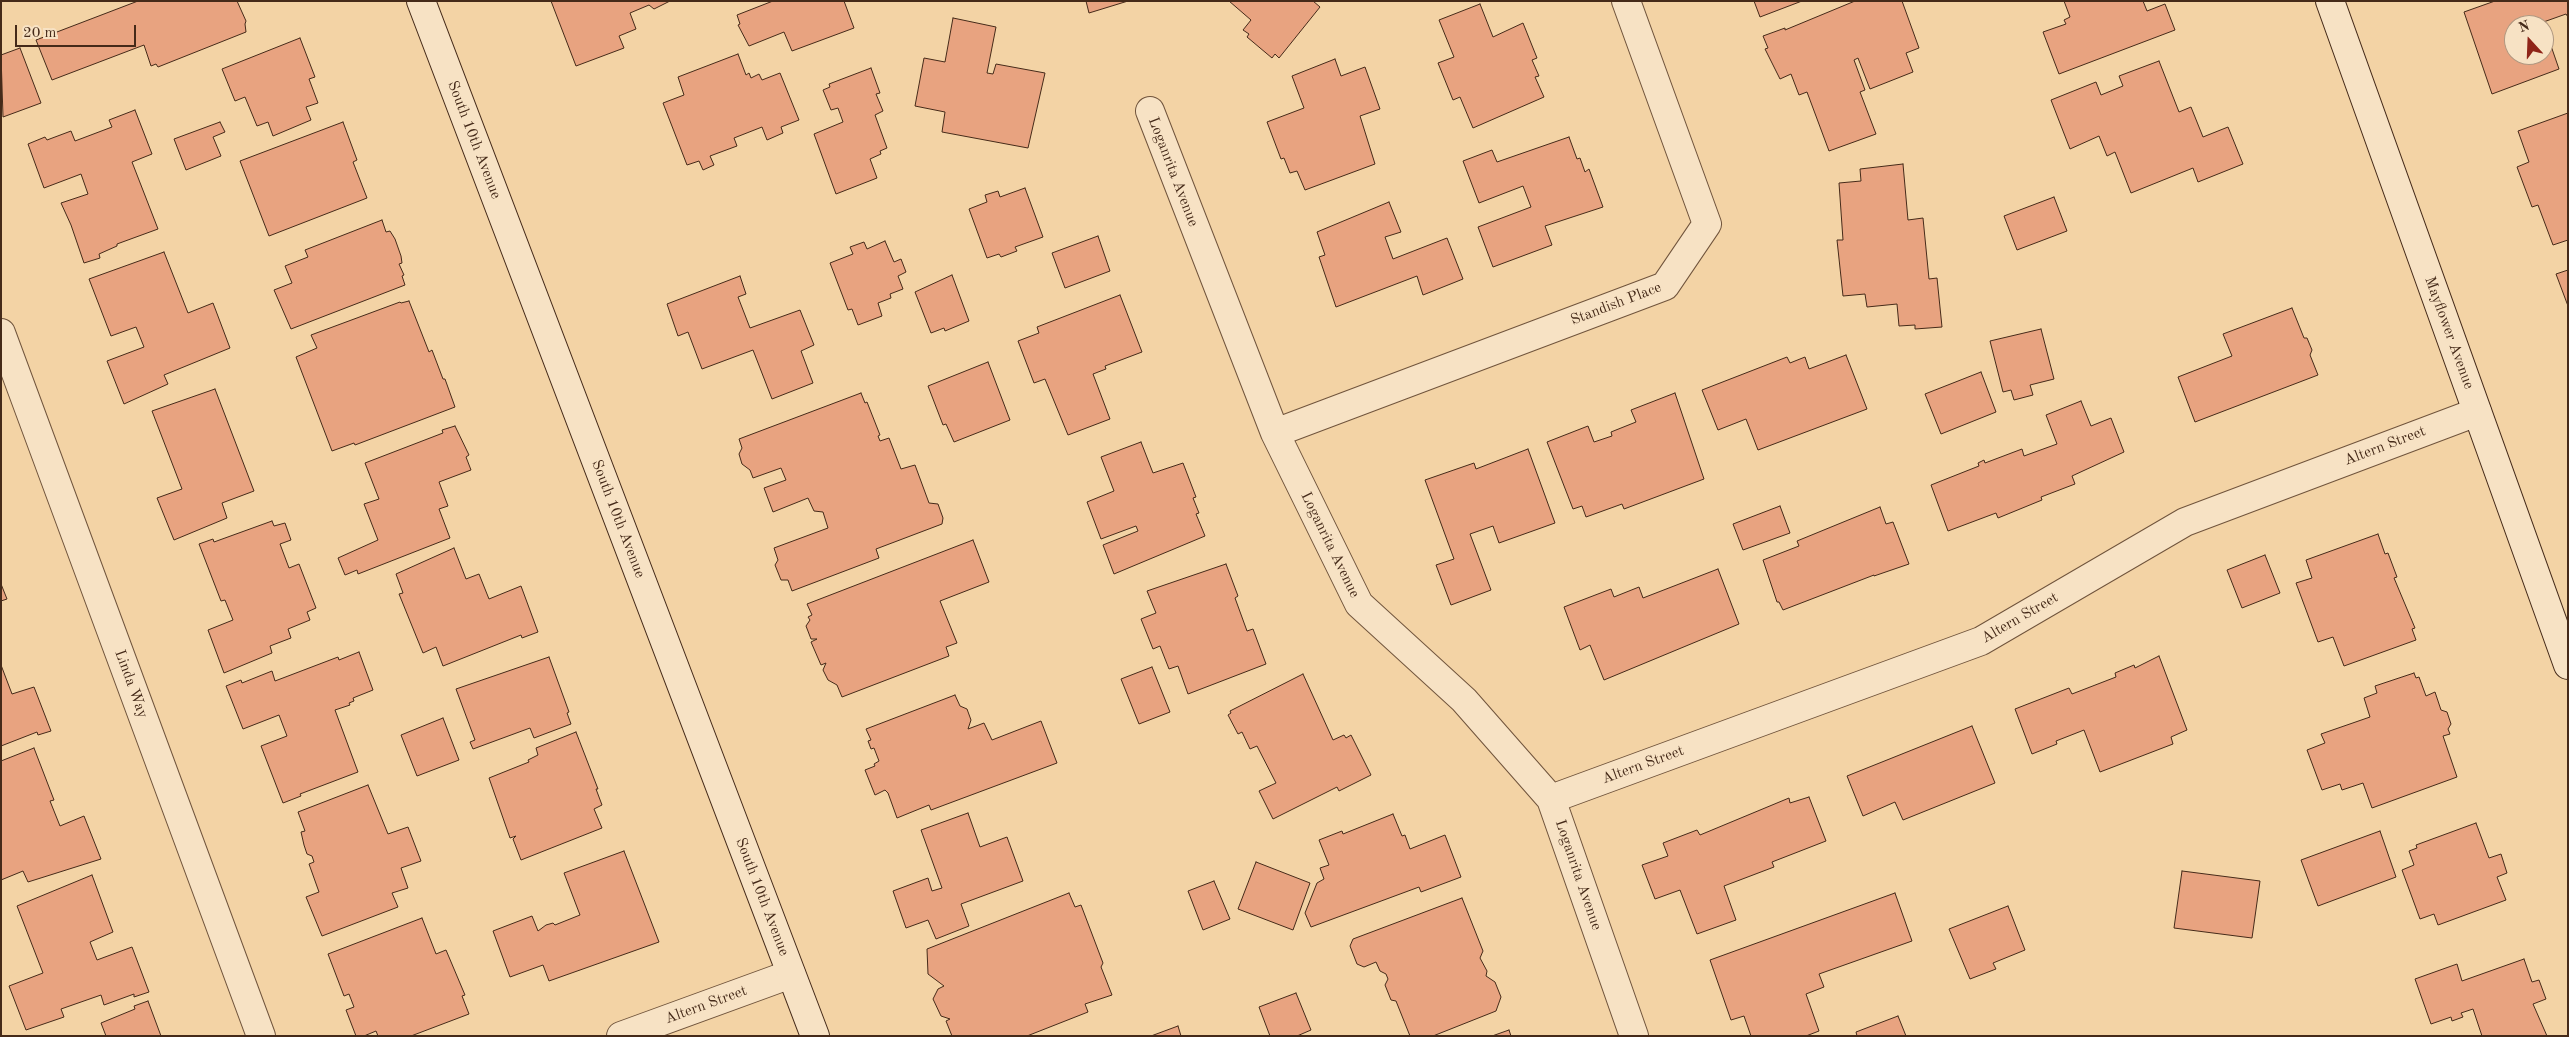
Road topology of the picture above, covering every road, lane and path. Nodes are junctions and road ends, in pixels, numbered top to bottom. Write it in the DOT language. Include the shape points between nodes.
graph roads {
  1 [pos="421,1"];
  2 [pos="1626,1"];
  3 [pos="2330,1"];
  4 [pos="1150,111"];
  5 [pos="1,333"];
  6 [pos="2477,412"];
  7 [pos="1275,433"];
  8 [pos="2568,665"];
  9 [pos="1551,799"];
  10 [pos="792,974"];
  11 [pos="261,1036"];
  12 [pos="621,1036"];
  13 [pos="815,1036"];
  14 [pos="1634,1036"];
  1 -- 10 [label="street, South 10th Avenue"];
  2 -- 7 [label="street, Standish Place" via="1707,224 1665,286"];
  3 -- 6 [label="street, Mayflower Avenue"];
  4 -- 7 [label="street, Loganrita Avenue"];
  5 -- 11 [label="street, Linda Way"];
  6 -- 8 [label="street, Mayflower Avenue"];
  6 -- 9 [label="street, Altern Street" via="2185,522 1982,641"];
  7 -- 9 [label="street, Loganrita Avenue" via="1359,604 1464,700"];
  9 -- 14 [label="street, Loganrita Avenue"];
  10 -- 12 [label="street, Altern Street"];
  10 -- 13 [label="street, South 10th Avenue"];
}
